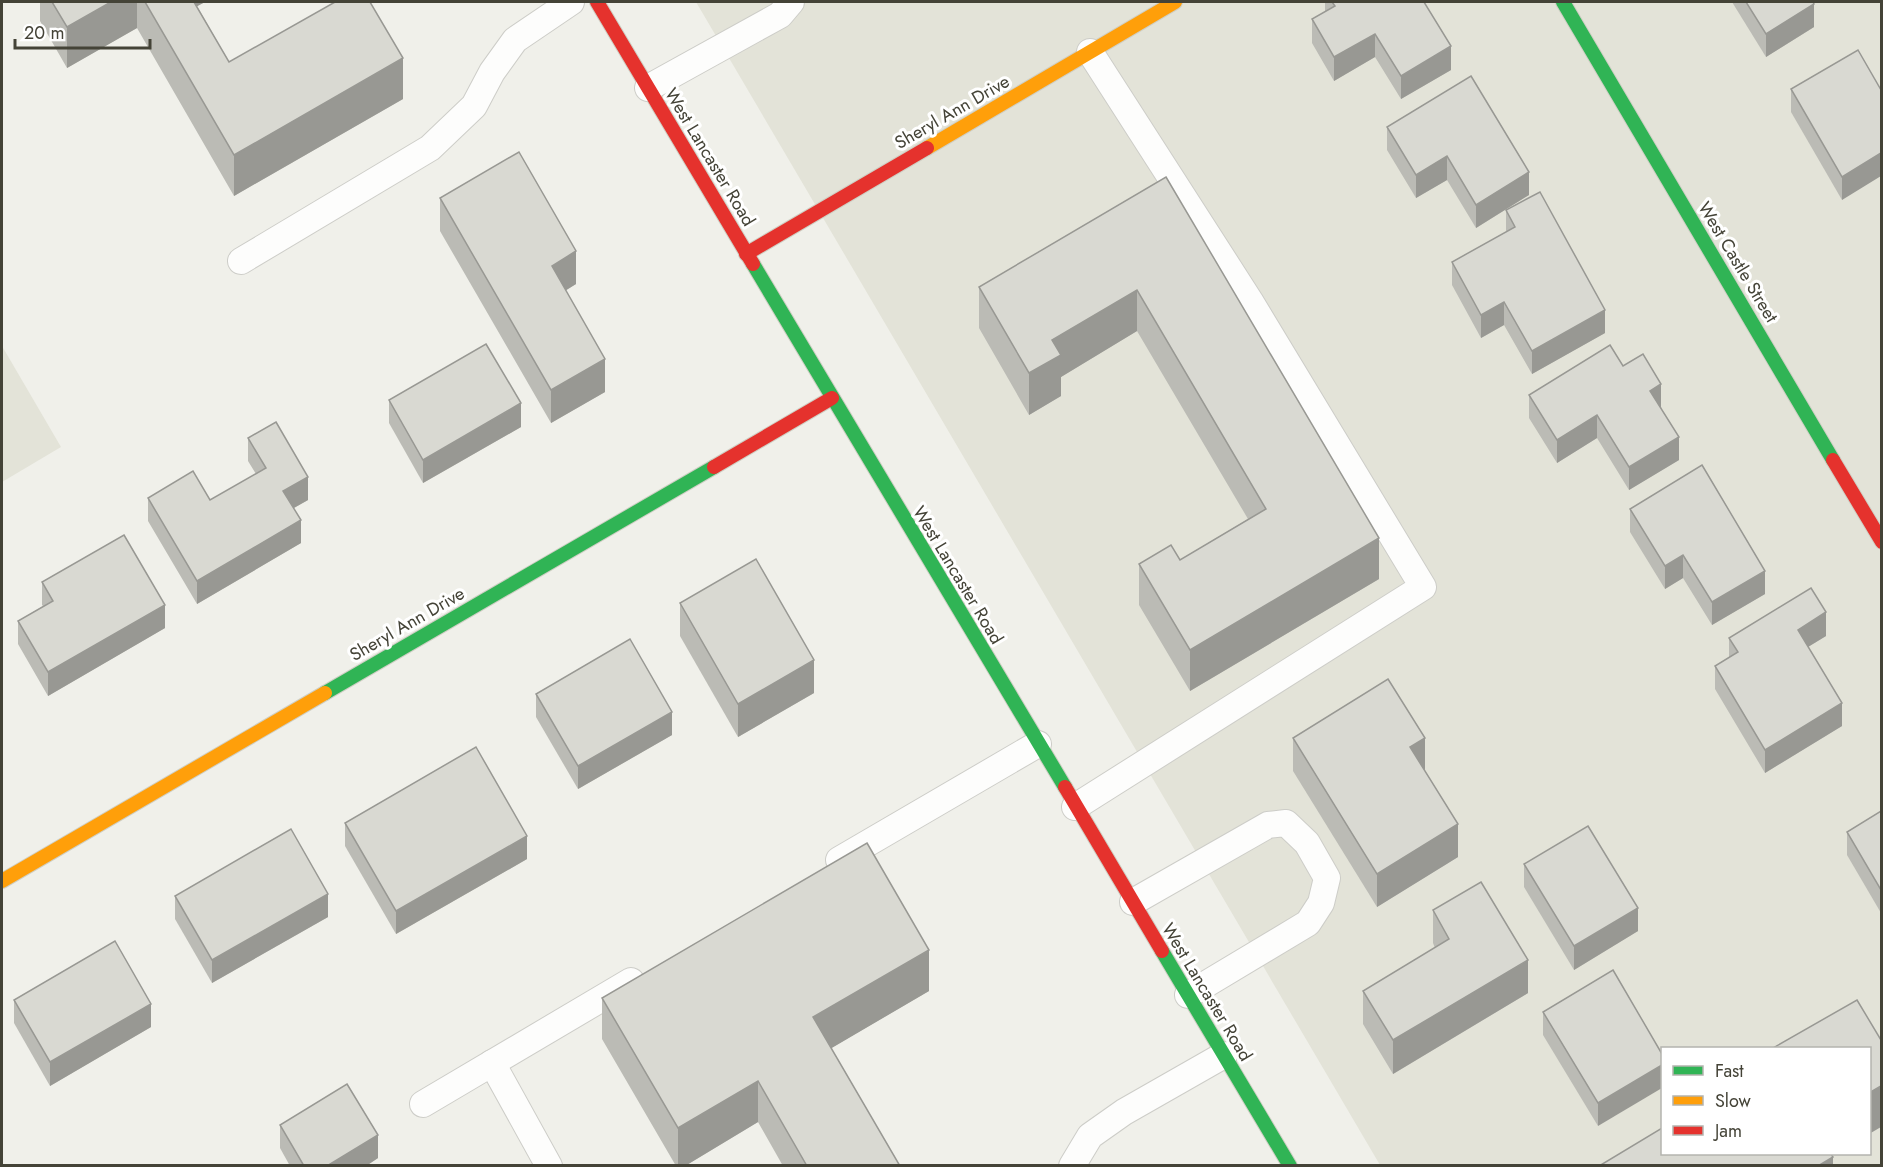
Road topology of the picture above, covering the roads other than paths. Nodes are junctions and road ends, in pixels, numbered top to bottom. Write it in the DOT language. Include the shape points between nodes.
graph roads {
  1 [pos="571,2"];
  2 [pos="597,2"];
  3 [pos="791,2"];
  4 [pos="1175,2"];
  5 [pos="1563,2"];
  6 [pos="1090,52"];
  7 [pos="648,88"];
  8 [pos="746,254"];
  9 [pos="241,261"];
  10 [pos="832,398"];
  11 [pos="1881,542"];
  12 [pos="1038,744"];
  13 [pos="1076,807"];
  14 [pos="821,871"];
  15 [pos="2,881"];
  16 [pos="1133,902"];
  17 [pos="656,967"];
  18 [pos="1188,995"];
  19 [pos="1224,1055"];
  20 [pos="492,1063"];
  21 [pos="423,1104"];
  22 [pos="549,1166"];
  23 [pos="1072,1166"];
  24 [pos="1290,1166"];
  1 -- 9 [label="lane" via="515,40 474,106 430,148"];
  2 -- 7 [label="street, West Lancaster Road"];
  3 -- 7 [label="lane" via="780,15"];
  4 -- 6 [label="street, Sheryl Ann Drive"];
  5 -- 11 [label="street, West Castle Street"];
  6 -- 8 [label="street, Sheryl Ann Drive"];
  6 -- 13 [label="lane" via="1250,302 1423,587"];
  7 -- 8 [label="street, West Lancaster Road"];
  8 -- 10 [label="street, West Lancaster Road"];
  10 -- 12 [label="street, West Lancaster Road"];
  10 -- 15 [label="street, Sheryl Ann Drive"];
  12 -- 13 [label="street, West Lancaster Road"];
  12 -- 14 [label="lane"];
  13 -- 16 [label="street, West Lancaster Road"];
  16 -- 18 [label="street, West Lancaster Road"];
  16 -- 18 [label="lane" via="1268,825 1286,823 1307,843 1327,878 1321,903 1308,923"];
  17 -- 20 [label="lane"];
  18 -- 19 [label="street, West Lancaster Road"];
  19 -- 23 [label="lane" via="1090,1136"];
  19 -- 24 [label="street, West Lancaster Road"];
  20 -- 21 [label="lane"];
  20 -- 22 [label="lane"];
}
